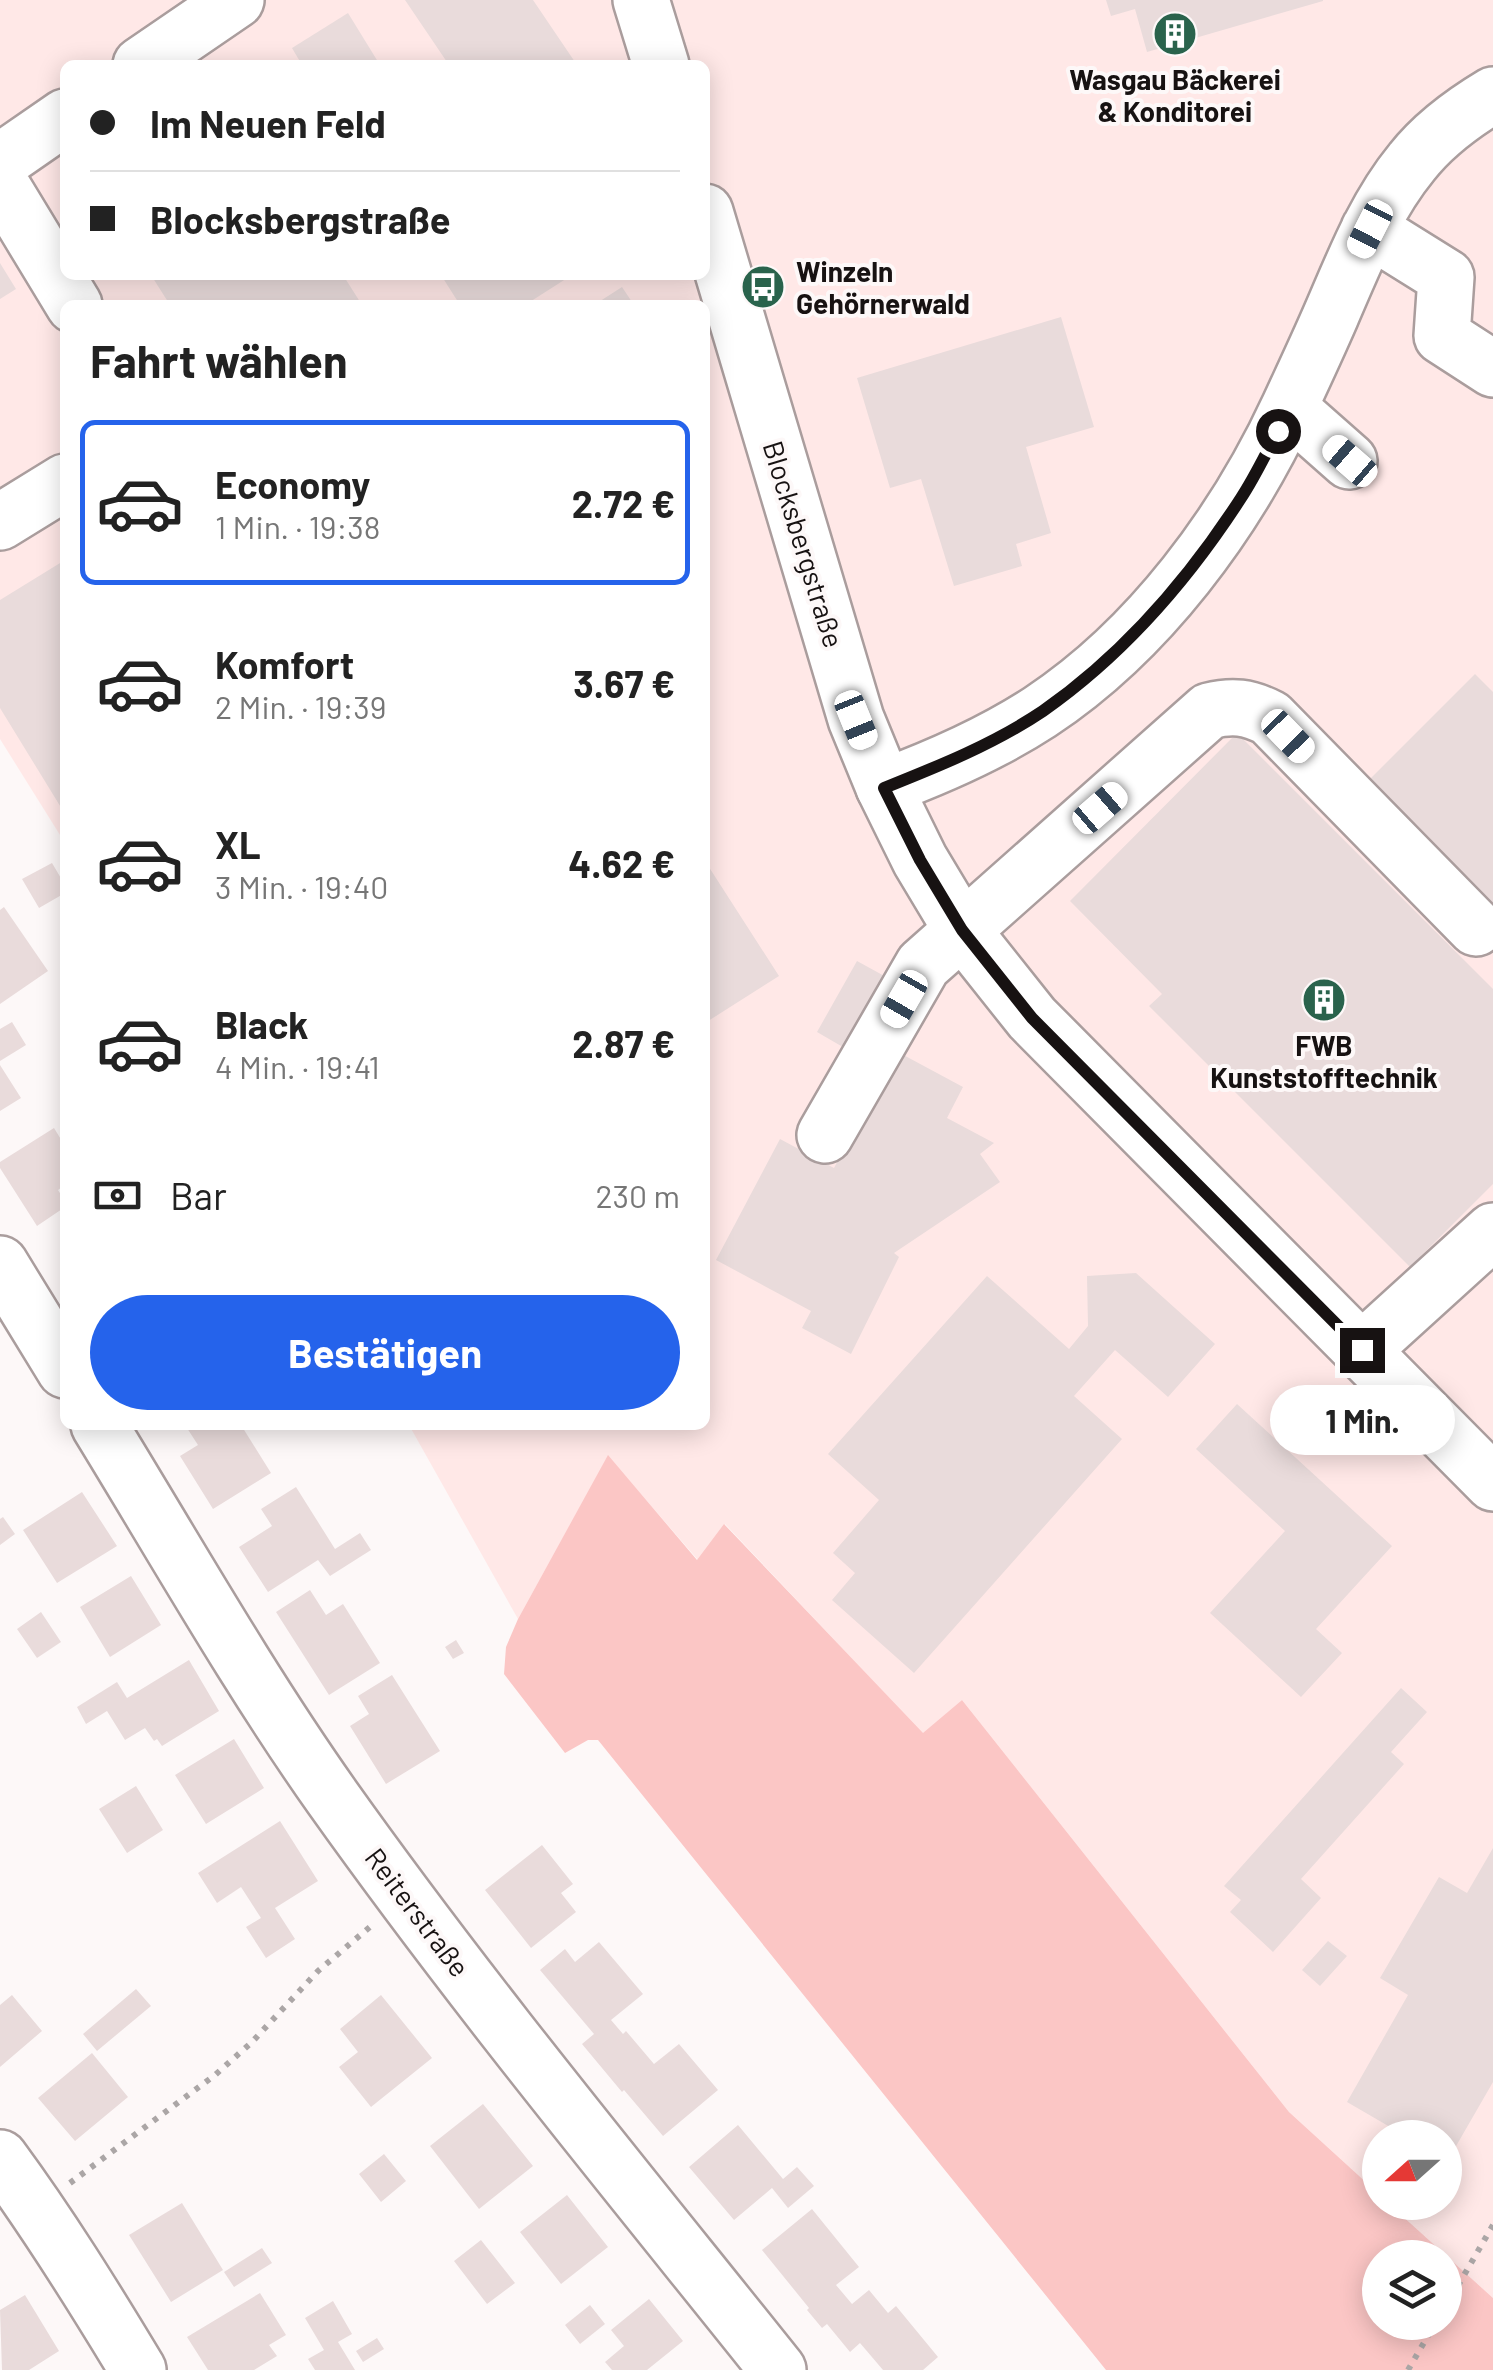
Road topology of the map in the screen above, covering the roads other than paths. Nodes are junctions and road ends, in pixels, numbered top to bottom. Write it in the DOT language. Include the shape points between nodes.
graph roads {
  1 [pos="236,0"];
  2 [pos="641,0"];
  3 [pos="148,60"];
  4 [pos="659,60"];
  5 [pos="1493,95"];
  6 [pos="60,120"];
  7 [pos="0,162"];
  8 [pos="0,183"];
  9 [pos="710,229"];
  10 [pos="1370,229"];
  11 [pos="71,300"];
  12 [pos="1493,369"];
  13 [pos="1289,408"];
  14 [pos="1350,461"];
  15 [pos="60,485"];
  16 [pos="0,522"];
  17 [pos="884,788"];
  18 [pos="1476,928"];
  19 [pos="962,930"];
  20 [pos="825,1135"];
  21 [pos="1493,1231"];
  22 [pos="0,1264"];
  23 [pos="1362,1350"];
  24 [pos="60,1362"];
  25 [pos="102,1430"];
  26 [pos="1493,1483"];
  27 [pos="0,2158"];
  28 [pos="138,2370"];
  29 [pos="778,2370"];
  1 -- 3 [label="street"];
  2 -- 4 [label="street"];
  5 -- 10 [label="street" via="1434,138 1386,197"];
  6 -- 7 [label="street"];
  8 -- 11 [label="street"];
  9 -- 17 [label="street, Blocksbergstraße" via="856,720"];
  10 -- 12 [label="street" via="1446,277 1442,336"];
  10 -- 13 [label="street"];
  13 -- 14 [label="street"];
  13 -- 17 [label="street" via="1243,495 1200,557 1096,668 1042,711 980,747"];
  15 -- 16 [label="street"];
  17 -- 19 [label="street, Blocksbergstraße"];
  18 -- 19 [label="street" via="1270,718 1229,706 1209,711"];
  19 -- 20 [label="street" via="924,966"];
  19 -- 23 [label="street, Blocksbergstraße" via="1032,1018"];
  21 -- 23 [label="street"];
  22 -- 24 [label="street"];
  23 -- 26 [label="street, Blocksbergstraße"];
  25 -- 29 [label="street, Reiterstraße" via="329,1793"];
  27 -- 28 [label="street"];
}
